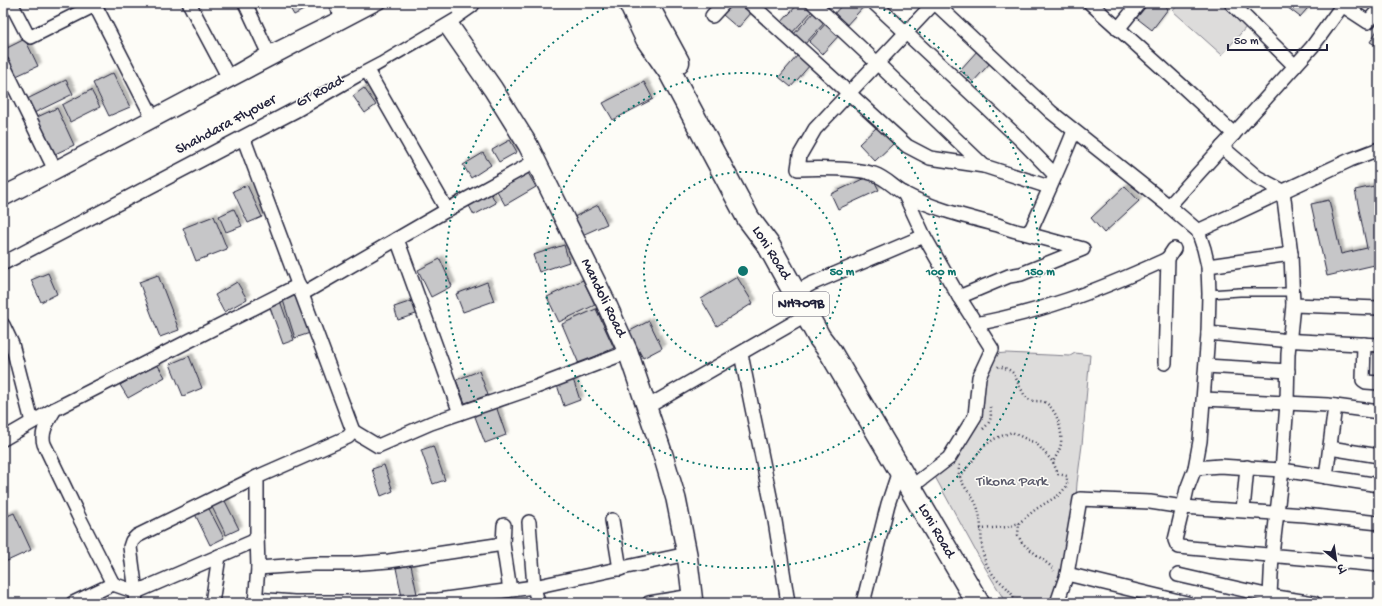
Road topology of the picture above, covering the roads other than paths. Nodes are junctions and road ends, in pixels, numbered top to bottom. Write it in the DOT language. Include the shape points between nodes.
graph roads {
  1 [pos="11,3"];
  2 [pos="189,3"];
  3 [pos="244,3"];
  4 [pos="379,3"];
  5 [pos="413,3"];
  6 [pos="469,3"];
  7 [pos="630,3"];
  8 [pos="646,3"];
  9 [pos="724,3"];
  10 [pos="750,3"];
  11 [pos="813,3"];
  12 [pos="874,3"];
  13 [pos="934,3"];
  14 [pos="1090,3"];
  15 [pos="1139,3"];
  16 [pos="1231,3"];
  17 [pos="94,4"];
  18 [pos="1342,4"];
  19 [pos="1379,9"];
  20 [pos="340,11"];
  21 [pos="446,11"];
  22 [pos="712,16"];
  23 [pos="1118,29"];
  24 [pos="906,33"];
  25 [pos="270,57"];
  26 [pos="877,63"];
  27 [pos="3,64"];
  28 [pos="1295,66"];
  29 [pos="365,67"];
  30 [pos="230,80"];
  31 [pos="849,93"];
  32 [pos="294,107"];
  33 [pos="154,120"];
  34 [pos="1074,131"];
  35 [pos="242,134"];
  36 [pos="1234,134"];
  37 [pos="1222,147"];
  38 [pos="1379,149"];
  39 [pos="536,161"];
  40 [pos="984,166"];
  41 [pos="56,172"];
  42 [pos="1052,181"];
  43 [pos="1283,190"];
  44 [pos="904,193"];
  45 [pos="3,198"];
  46 [pos="1168,206"];
  47 [pos="447,210"];
  48 [pos="3,221"];
  49 [pos="1198,231"];
  50 [pos="1024,233"];
  51 [pos="924,236"];
  52 [pos="397,239"];
  53 [pos="8,251"];
  54 [pos="1291,254"];
  55 [pos="1208,266"];
  56 [pos="301,290"];
  57 [pos="799,291"];
  58 [pos="1292,292"];
  59 [pos="1209,294"];
  60 [pos="959,297"];
  61 [pos="1293,305"];
  62 [pos="1379,308"];
  63 [pos="807,315"];
  64 [pos="976,324"];
  65 [pos="3,325"];
  66 [pos="1208,332"];
  67 [pos="1289,340"];
  68 [pos="1364,344"];
  69 [pos="1379,345"];
  70 [pos="628,352"];
  71 [pos="741,354"];
  72 [pos="1165,363"];
  73 [pos="1206,366"];
  74 [pos="1288,372"];
  75 [pos="1379,383"];
  76 [pos="1204,399"];
  77 [pos="1287,403"];
  78 [pos="1335,406"];
  79 [pos="647,407"];
  80 [pos="55,409"];
  81 [pos="1379,412"];
  82 [pos="460,413"];
  83 [pos="32,422"];
  84 [pos="353,431"];
  85 [pos="3,439"];
  86 [pos="1330,448"];
  87 [pos="1379,456"];
  88 [pos="1247,467"];
  89 [pos="1195,468"];
  90 [pos="1282,470"];
  91 [pos="257,477"];
  92 [pos="1326,477"];
  93 [pos="910,479"];
  94 [pos="1379,485"];
  95 [pos="1183,507"];
  96 [pos="1244,510"];
  97 [pos="1278,513"];
  98 [pos="612,520"];
  99 [pos="529,522"];
  100 [pos="1379,523"];
  101 [pos="504,524"];
  102 [pos="257,535"];
  103 [pos="503,544"];
  104 [pos="687,554"];
  105 [pos="1272,555"];
  106 [pos="219,556"];
  107 [pos="1379,565"];
  108 [pos="258,568"];
  109 [pos="620,569"];
  110 [pos="1067,574"];
  111 [pos="1178,575"];
  112 [pos="113,584"];
  113 [pos="534,587"];
  114 [pos="510,590"];
  115 [pos="1270,596"];
  116 [pos="135,597"];
  117 [pos="693,600"];
  118 [pos="255,601"];
  119 [pos="74,603"];
  120 [pos="212,603"];
  121 [pos="538,603"];
  122 [pos="649,603"];
  123 [pos="788,603"];
  124 [pos="863,603"];
  125 [pos="978,603"];
  126 [pos="994,603"];
  127 [pos="1057,603"];
  128 [pos="1187,603"];
  129 [pos="1314,603"];
  1 -- 17 [label="street" via="31,37"];
  2 -- 30 [label="street"];
  3 -- 25 [label="street"];
  4 -- 20 [label="main road"];
  5 -- 48 [label="highway, Shahdara Flyover, bridge" via="395,15"];
  6 -- 21 [label="main road, GT Road"];
  7 -- 57 [label="highway, Loni Road / NH709B" via="748,218"];
  8 -- 57 [label="highway, Loni Road / NH709B" via="757,213 775,240"];
  9 -- 22 [label="street"];
  10 -- 31 [label="street"];
  11 -- 26 [label="street"];
  12 -- 24 [label="street"];
  13 -- 24 [label="street"];
  13 -- 34 [label="street"];
  14 -- 23 [label="street"];
  15 -- 23 [label="street"];
  16 -- 28 [label="street"];
  17 -- 33 [label="street"];
  18 -- 19 [label="street" via="1368,22"];
  18 -- 28 [label="street"];
  20 -- 25 [label="main road"];
  21 -- 29 [label="main road, GT Road"];
  21 -- 39 [label="street, Mandoli Road"];
  21 -- 53 [label="highway, Shahdara Flyover, bridge" via="373,47"];
  23 -- 36 [label="street"];
  24 -- 26 [label="street"];
  24 -- 42 [label="street" via="1022,141"];
  25 -- 30 [label="main road"];
  25 -- 32 [label="street"];
  26 -- 31 [label="street"];
  26 -- 40 [label="street"];
  27 -- 41 [label="street"];
  28 -- 36 [label="street"];
  29 -- 32 [label="main road, GT Road"];
  29 -- 47 [label="street"];
  30 -- 33 [label="main road"];
  31 -- 40 [label="street" via="907,146 918,152 930,158"];
  31 -- 44 [label="street" via="815,129 800,155 798,169 876,174"];
  32 -- 35 [label="main road, GT Road"];
  33 -- 41 [label="main road"];
  34 -- 42 [label="street"];
  34 -- 46 [label="street"];
  35 -- 53 [label="main road, GT Road"];
  35 -- 56 [label="street"];
  36 -- 37 [label="street"];
  37 -- 43 [label="street" via="1258,177"];
  37 -- 46 [label="street"];
  38 -- 43 [label="street"];
  39 -- 47 [label="street"];
  39 -- 70 [label="street, Mandoli Road"];
  40 -- 42 [label="street"];
  41 -- 45 [label="main road"];
  42 -- 50 [label="street" via="1032,228"];
  43 -- 49 [label="street"];
  43 -- 54 [label="street"];
  44 -- 50 [label="street" via="931,206"];
  44 -- 51 [label="street"];
  46 -- 49 [label="street"];
  47 -- 52 [label="street"];
  49 -- 55 [label="street"];
  50 -- 60 [label="street" via="1083,249"];
  51 -- 57 [label="street"];
  51 -- 60 [label="street"];
  52 -- 56 [label="street"];
  52 -- 82 [label="street"];
  54 -- 55 [label="street"];
  54 -- 58 [label="street"];
  55 -- 59 [label="street"];
  56 -- 80 [label="street"];
  56 -- 84 [label="street"];
  57 -- 63 [label="highway, Loni Road / NH709B"];
  57 -- 93 [label="highway, Loni Road / NH709B"];
  58 -- 59 [label="lane"];
  58 -- 61 [label="street"];
  59 -- 66 [label="street"];
  60 -- 64 [label="street"];
  61 -- 62 [label="street"];
  61 -- 67 [label="street"];
  63 -- 71 [label="street"];
  63 -- 93 [label="highway, Loni Road / NH709B"];
  64 -- 72 [label="street" via="1011,317 1068,300 1124,279 1171,253"];
  64 -- 93 [label="street" via="992,349 979,377 974,416 948,458"];
  65 -- 83 [label="street" via="12,344"];
  66 -- 67 [label="street"];
  66 -- 73 [label="street"];
  67 -- 68 [label="street"];
  67 -- 74 [label="street"];
  68 -- 69 [label="street"];
  68 -- 75 [label="street" via="1363,380"];
  70 -- 79 [label="street, Mandoli Road"];
  70 -- 82 [label="street"];
  71 -- 79 [label="street"];
  71 -- 123 [label="street" via="775,521"];
  73 -- 74 [label="street"];
  73 -- 76 [label="street"];
  74 -- 77 [label="street"];
  76 -- 77 [label="street"];
  76 -- 89 [label="street"];
  77 -- 78 [label="street"];
  77 -- 90 [label="street"];
  78 -- 81 [label="street"];
  78 -- 86 [label="street"];
  79 -- 104 [label="street, Mandoli Road" via="672,485"];
  80 -- 83 [label="street"];
  80 -- 112 [label="street" via="42,439"];
  82 -- 84 [label="street" via="378,446"];
  83 -- 85 [label="street"];
  84 -- 91 [label="street" via="348,438"];
  86 -- 87 [label="street"];
  86 -- 92 [label="street"];
  88 -- 89 [label="street"];
  88 -- 90 [label="street"];
  88 -- 96 [label="street"];
  89 -- 95 [label="street"];
  90 -- 92 [label="street"];
  90 -- 97 [label="street"];
  91 -- 102 [label="street"];
  91 -- 116 [label="street" via="137,536 130,547"];
  92 -- 94 [label="street"];
  93 -- 124 [label="street" via="888,504"];
  93 -- 125 [label="highway, Loni Road / NH709B"];
  93 -- 126 [label="highway, Loni Road / NH709B"];
  95 -- 96 [label="street"];
  95 -- 105 [label="street" via="1175,540 1180,547"];
  95 -- 110 [label="street" via="1150,502 1080,499"];
  96 -- 97 [label="street"];
  97 -- 100 [label="street"];
  97 -- 105 [label="street"];
  98 -- 109 [label="street"];
  99 -- 113 [label="street"];
  101 -- 103 [label="street"];
  102 -- 106 [label="street" via="251,542"];
  102 -- 108 [label="street"];
  103 -- 108 [label="street" via="389,561"];
  103 -- 114 [label="street"];
  104 -- 109 [label="street"];
  104 -- 117 [label="street, Mandoli Road"];
  105 -- 107 [label="street"];
  105 -- 115 [label="street"];
  106 -- 116 [label="street"];
  106 -- 120 [label="street"];
  108 -- 118 [label="street"];
  109 -- 113 [label="street"];
  110 -- 127 [label="street"];
  110 -- 128 [label="street"];
  111 -- 115 [label="street"];
  112 -- 116 [label="street"];
  112 -- 119 [label="street"];
  113 -- 114 [label="street"];
  113 -- 121 [label="street"];
  114 -- 118 [label="street" via="438,600 393,602"];
  115 -- 129 [label="street"];
  117 -- 122 [label="street"];
}
